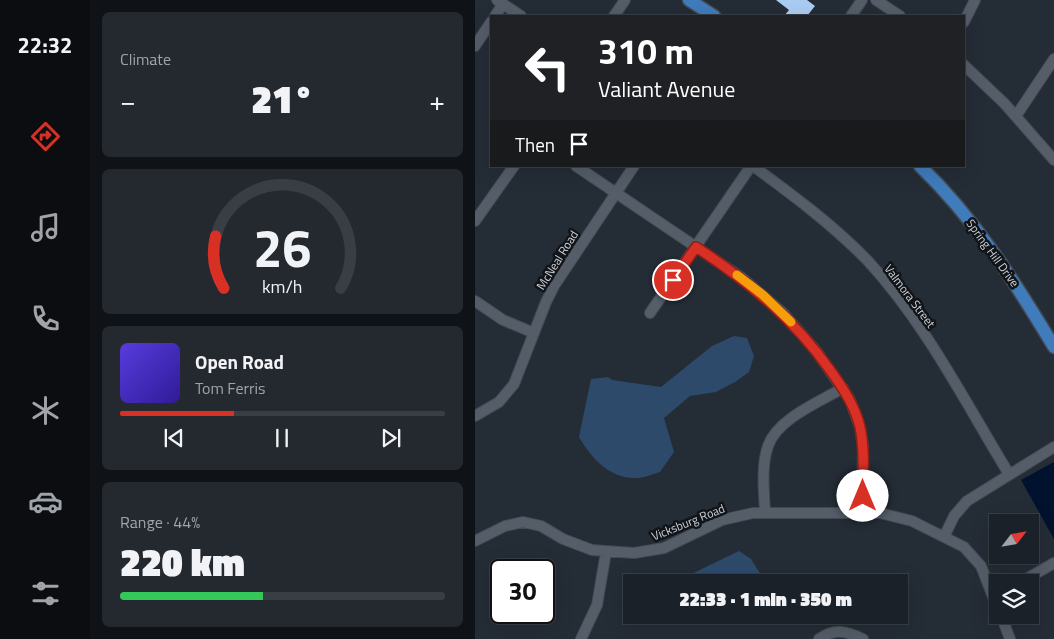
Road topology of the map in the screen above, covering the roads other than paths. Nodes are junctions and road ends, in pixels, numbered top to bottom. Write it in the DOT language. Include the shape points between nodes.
graph roads {
  1 [pos="625,0"];
  2 [pos="689,0"];
  3 [pos="862,0"];
  4 [pos="876,0"];
  5 [pos="975,0"];
  6 [pos="500,2"];
  7 [pos="495,15"];
  8 [pos="520,15"];
  9 [pos="615,15"];
  10 [pos="712,15"];
  11 [pos="852,15"];
  12 [pos="898,15"];
  13 [pos="965,20"];
  14 [pos="490,24"];
  15 [pos="475,46"];
  16 [pos="1054,60"];
  17 [pos="965,66"];
  18 [pos="1016,116"];
  19 [pos="1054,160"];
  20 [pos="513,167"];
  21 [pos="577,167"];
  22 [pos="633,167"];
  23 [pos="751,167"];
  24 [pos="753,167"];
  25 [pos="921,167"];
  26 [pos="616,193"];
  27 [pos="475,221"];
  28 [pos="696,247"];
  29 [pos="475,301"];
  30 [pos="650,313"];
  31 [pos="534,333"];
  32 [pos="1052,339"];
  33 [pos="843,388"];
  34 [pos="475,416"];
  35 [pos="1054,447"];
  36 [pos="1009,474"];
  37 [pos="765,512"];
  38 [pos="863,512"];
  39 [pos="944,536"];
  40 [pos="475,541"];
  41 [pos="606,552"];
  42 [pos="1054,562"];
  43 [pos="1034,574"];
  44 [pos="989,584"];
  45 [pos="1004,624"];
  46 [pos="586,637"];
  47 [pos="819,639"];
  48 [pos="863,639"];
  49 [pos="1010,639"];
  1 -- 9 [label="street"];
  2 -- 10 [label="main road"];
  3 -- 11 [label="street"];
  4 -- 12 [label="street"];
  5 -- 13 [label="street"];
  6 -- 7 [label="street"];
  6 -- 8 [label="street"];
  14 -- 15 [label="street"];
  16 -- 18 [label="street"];
  17 -- 18 [label="street"];
  18 -- 19 [label="street"];
  20 -- 27 [label="street"];
  21 -- 26 [label="street"];
  22 -- 26 [label="street, McNeal Road"];
  23 -- 28 [label="street"];
  24 -- 36 [label="street, Valmora Street" via="825,220 887,284 921,329"];
  25 -- 32 [label="main road, Spring Hill Drive" via="985,240"];
  26 -- 28 [label="street"];
  26 -- 31 [label="street, McNeal Road" via="554,286"];
  28 -- 30 [label="street"];
  28 -- 33 [label="street" via="742,278 783,313"];
  29 -- 31 [label="street" via="503,320"];
  31 -- 34 [label="street, McNeal Road" via="507,394"];
  33 -- 37 [label="street" via="785,422 772,437 766,453"];
  33 -- 38 [label="street" via="856,414 862,441"];
  35 -- 36 [label="street"];
  36 -- 39 [label="street" via="967,501 954,516"];
  37 -- 38 [label="street, Vicksburg Road"];
  37 -- 41 [label="street, Vicksburg Road" via="722,520 664,548 634,553"];
  38 -- 39 [label="street, Vicksburg Road" via="896,516"];
  39 -- 44 [label="street, Vicksburg Road" via="964,547 977,560"];
  40 -- 41 [label="street, Vicksburg Road" via="505,526 523,522 541,526 578,545"];
  41 -- 46 [label="street" via="597,606"];
  42 -- 43 [label="street"];
  45 -- 49 [label="street"];
  47 -- 48 [label="street" via="837,631 849,632"];
}
